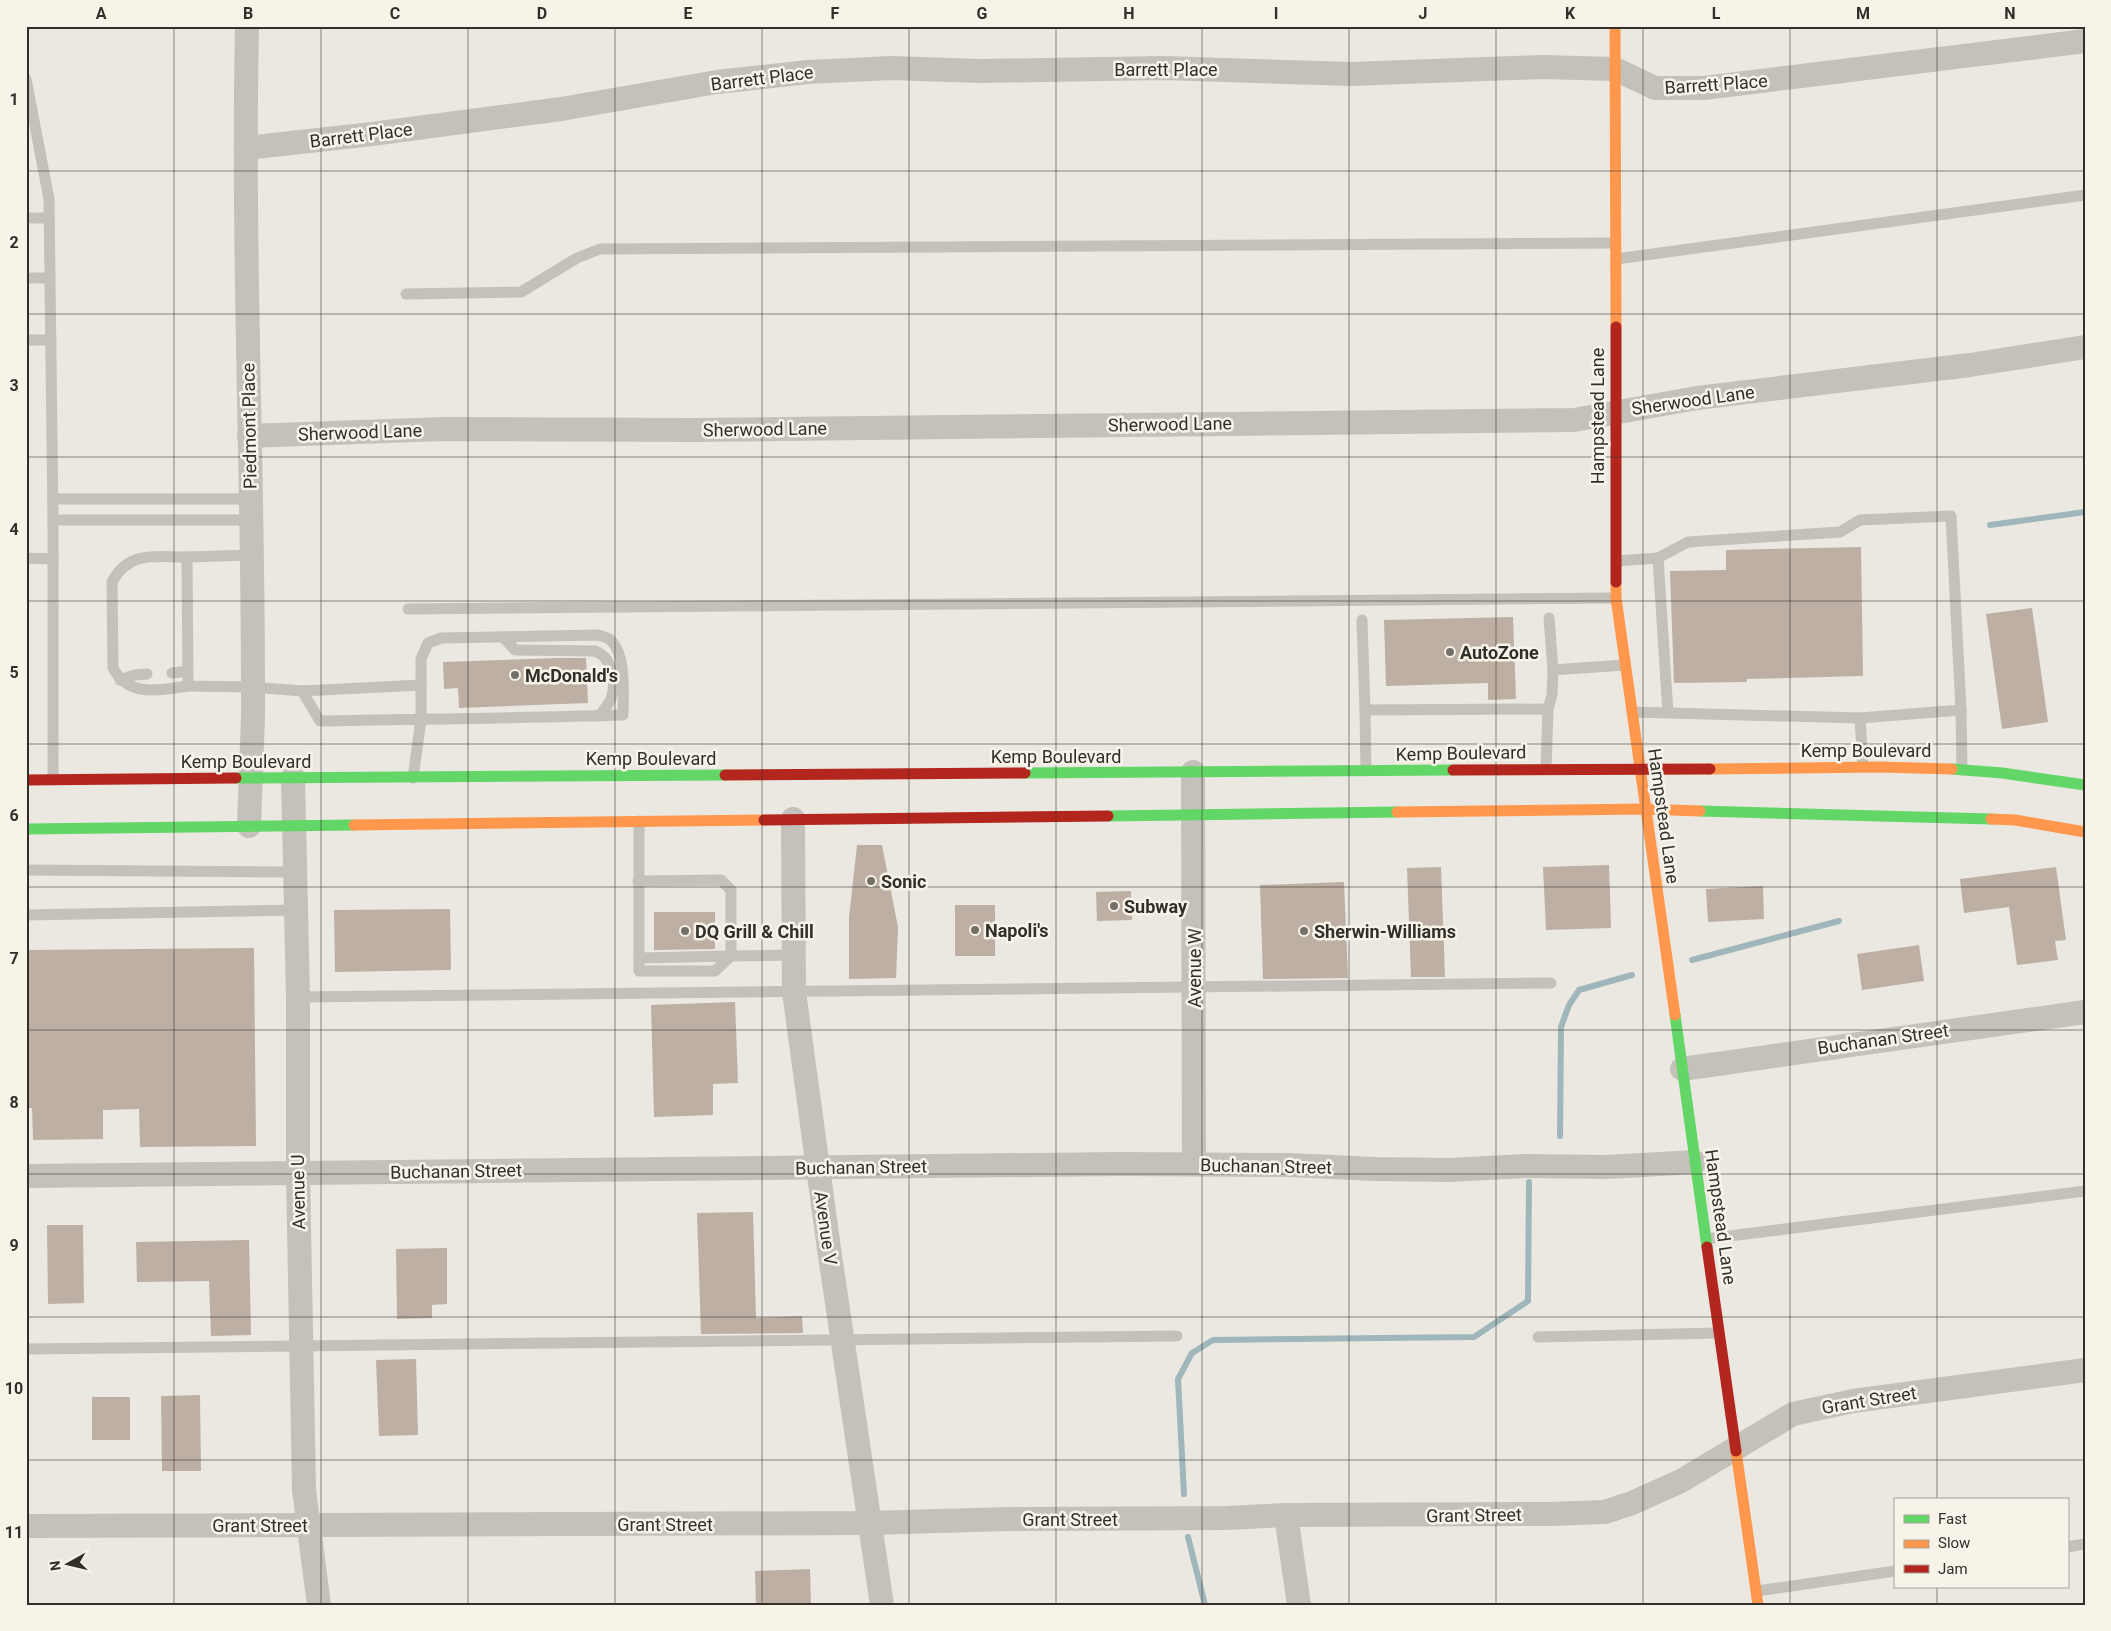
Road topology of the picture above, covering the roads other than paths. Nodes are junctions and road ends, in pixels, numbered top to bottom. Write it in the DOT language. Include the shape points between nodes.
graph roads {
  1 [pos="246,26"];
  2 [pos="1616,26"];
  3 [pos="2085,41"];
  4 [pos="1616,70"];
  5 [pos="26,79"];
  6 [pos="246,148"];
  7 [pos="2085,195"];
  8 [pos="26,218"];
  9 [pos="49,218"];
  10 [pos="1615,243"];
  11 [pos="1615,259"];
  12 [pos="26,278"];
  13 [pos="50,278"];
  14 [pos="406,294"];
  15 [pos="26,340"];
  16 [pos="51,340"];
  17 [pos="2085,347"];
  18 [pos="1615,412"];
  19 [pos="249,436"];
  20 [pos="52,499"];
  21 [pos="250,509"];
  22 [pos="53,520"];
  23 [pos="251,555"];
  24 [pos="187,557"];
  25 [pos="26,558"];
  26 [pos="1658,558"];
  27 [pos="53,559"];
  28 [pos="1616,561"];
  29 [pos="1616,598"];
  30 [pos="408,609"];
  31 [pos="1550,618"];
  32 [pos="1362,620"];
  33 [pos="503,636"];
  34 [pos="1625,665"];
  35 [pos="1553,670"];
  36 [pos="188,671"];
  37 [pos="172,673"];
  38 [pos="147,674"];
  39 [pos="120,680"];
  40 [pos="188,686"];
  41 [pos="421,686"];
  42 [pos="251,687"];
  43 [pos="302,691"];
  44 [pos="1548,709"];
  45 [pos="1365,710"];
  46 [pos="1961,710"];
  47 [pos="1632,712"];
  48 [pos="1668,713"];
  49 [pos="599,716"];
  50 [pos="1860,718"];
  51 [pos="421,719"];
  52 [pos="1862,766"];
  53 [pos="1546,769"];
  54 [pos="1640,770"];
  55 [pos="1962,770"];
  56 [pos="1193,772"];
  57 [pos="1366,772"];
  58 [pos="250,778"];
  59 [pos="293,778"];
  60 [pos="413,778"];
  61 [pos="26,780"];
  62 [pos="53,780"];
  63 [pos="2085,785"];
  64 [pos="1645,809"];
  65 [pos="1193,814"];
  66 [pos="794,815"];
  67 [pos="639,821"];
  68 [pos="294,825"];
  69 [pos="249,826"];
  70 [pos="26,828"];
  71 [pos="2085,832"];
  72 [pos="26,870"];
  73 [pos="295,872"];
  74 [pos="638,881"];
  75 [pos="296,910"];
  76 [pos="26,915"];
  77 [pos="794,955"];
  78 [pos="731,956"];
  79 [pos="1551,983"];
  80 [pos="1194,987"];
  81 [pos="794,992"];
  82 [pos="298,998"];
  83 [pos="2085,1012"];
  84 [pos="1682,1069"];
  85 [pos="1695,1162"];
  86 [pos="1194,1164"];
  87 [pos="818,1168"];
  88 [pos="298,1173"];
  89 [pos="26,1176"];
  90 [pos="2085,1192"];
  91 [pos="1706,1240"];
  92 [pos="1719,1333"];
  93 [pos="1178,1336"];
  94 [pos="1538,1337"];
  95 [pos="842,1341"];
  96 [pos="301,1346"];
  97 [pos="26,1349"];
  98 [pos="2085,1370"];
  99 [pos="1735,1448"];
  100 [pos="1286,1515"];
  101 [pos="869,1523"];
  102 [pos="307,1525"];
  103 [pos="26,1526"];
  104 [pos="2085,1544"];
  105 [pos="2068,1547"];
  106 [pos="1894,1571"];
  107 [pos="1756,1591"];
  108 [pos="319,1605"];
  109 [pos="882,1605"];
  110 [pos="1299,1605"];
  111 [pos="1758,1605"];
  1 -- 6 [label="street, Piedmont Place"];
  2 -- 4 [label="main road, Hampstead Lane"];
  3 -- 4 [label="street, Barrett Place" via="1704,88 1655,88"];
  4 -- 6 [label="street, Barrett Place" via="1542,67 1351,74 1163,68 979,71 892,68 808,72 717,82 561,109"];
  4 -- 10 [label="main road, Hampstead Lane"];
  5 -- 9 [label="lane" via="49,199"];
  6 -- 19 [label="street, Piedmont Place"];
  7 -- 11 [label="lane"];
  8 -- 9 [label="lane"];
  9 -- 13 [label="lane"];
  10 -- 11 [label="main road, Hampstead Lane"];
  10 -- 14 [label="lane" via="600,249 577,258 521,292"];
  11 -- 18 [label="main road, Hampstead Lane"];
  12 -- 13 [label="lane"];
  13 -- 16 [label="lane"];
  15 -- 16 [label="lane"];
  16 -- 20 [label="lane"];
  17 -- 18 [label="street, Sherwood Lane" via="1970,365 1697,398"];
  18 -- 19 [label="street, Sherwood Lane" via="1574,420 694,430 445,429"];
  18 -- 28 [label="main road, Hampstead Lane"];
  19 -- 21 [label="street, Piedmont Place"];
  20 -- 21 [label="lane"];
  20 -- 22 [label="lane"];
  21 -- 22 [label="lane"];
  21 -- 23 [label="street, Piedmont Place"];
  22 -- 27 [label="lane"];
  23 -- 24 [label="lane"];
  23 -- 42 [label="street, Piedmont Place"];
  24 -- 36 [label="lane"];
  24 -- 39 [label="lane" via="134,559 118,572 112,582 113,668"];
  25 -- 27 [label="lane"];
  26 -- 28 [label="lane"];
  26 -- 46 [label="lane" via="1688,542 1840,532 1860,520 1951,516"];
  26 -- 48 [label="lane"];
  27 -- 62 [label="lane"];
  28 -- 29 [label="main road, Hampstead Lane"];
  29 -- 30 [label="lane"];
  29 -- 34 [label="main road, Hampstead Lane"];
  31 -- 35 [label="lane"];
  32 -- 45 [label="lane"];
  33 -- 41 [label="lane" via="441,638 428,643 421,659"];
  33 -- 49 [label="lane" via="515,650 594,651 603,654 613,674 612,692"];
  33 -- 49 [label="lane" via="598,635 610,639 623,669 623,715"];
  34 -- 35 [label="lane"];
  34 -- 47 [label="main road, Hampstead Lane"];
  35 -- 44 [label="lane"];
  36 -- 37 [label="lane"];
  36 -- 40 [label="lane"];
  38 -- 39 [label="lane"];
  39 -- 40 [label="lane" via="134,688 159,690"];
  40 -- 42 [label="lane"];
  41 -- 43 [label="lane"];
  41 -- 51 [label="lane"];
  42 -- 43 [label="lane"];
  42 -- 58 [label="street, Piedmont Place"];
  43 -- 51 [label="lane" via="320,722"];
  44 -- 45 [label="lane"];
  44 -- 53 [label="lane"];
  45 -- 57 [label="lane"];
  46 -- 50 [label="lane"];
  46 -- 55 [label="lane"];
  47 -- 48 [label="lane"];
  47 -- 54 [label="main road, Hampstead Lane"];
  48 -- 50 [label="lane"];
  49 -- 51 [label="lane"];
  50 -- 52 [label="lane"];
  51 -- 60 [label="lane"];
  52 -- 54 [label="main road, Kemp Boulevard"];
  52 -- 55 [label="main road, Kemp Boulevard"];
  53 -- 54 [label="main road, Kemp Boulevard"];
  53 -- 57 [label="main road, Kemp Boulevard"];
  54 -- 64 [label="main road, Hampstead Lane"];
  55 -- 63 [label="main road, Kemp Boulevard"];
  56 -- 57 [label="main road, Kemp Boulevard"];
  56 -- 60 [label="main road, Kemp Boulevard" via="795,779"];
  56 -- 65 [label="street, Avenue W"];
  58 -- 59 [label="main road, Kemp Boulevard"];
  58 -- 62 [label="main road, Kemp Boulevard"];
  58 -- 69 [label="street, Piedmont Place"];
  59 -- 60 [label="main road, Kemp Boulevard"];
  59 -- 68 [label="street, Avenue U"];
  61 -- 62 [label="main road, Kemp Boulevard"];
  64 -- 65 [label="main road"];
  64 -- 71 [label="main road" via="2015,820"];
  64 -- 84 [label="main road, Hampstead Lane"];
  65 -- 66 [label="main road"];
  65 -- 80 [label="street, Avenue W"];
  66 -- 67 [label="main road"];
  66 -- 77 [label="street, Avenue V"];
  67 -- 68 [label="main road"];
  67 -- 74 [label="lane"];
  68 -- 69 [label="main road"];
  68 -- 73 [label="street, Avenue U"];
  69 -- 70 [label="main road"];
  72 -- 73 [label="lane"];
  73 -- 75 [label="street, Avenue U"];
  74 -- 78 [label="lane" via="721,880 731,890"];
  74 -- 78 [label="lane" via="639,971 714,971"];
  75 -- 76 [label="lane"];
  75 -- 82 [label="street, Avenue U"];
  77 -- 78 [label="lane"];
  77 -- 81 [label="street, Avenue V"];
  79 -- 80 [label="lane"];
  80 -- 81 [label="lane"];
  80 -- 86 [label="street, Avenue W"];
  81 -- 82 [label="lane"];
  81 -- 87 [label="street, Avenue V"];
  82 -- 88 [label="street, Avenue U"];
  83 -- 84 [label="street, Buchanan Street"];
  84 -- 85 [label="main road, Hampstead Lane"];
  85 -- 86 [label="street, Buchanan Street" via="1449,1170"];
  85 -- 91 [label="main road, Hampstead Lane"];
  86 -- 87 [label="street, Buchanan Street"];
  87 -- 88 [label="street, Buchanan Street"];
  87 -- 95 [label="street, Avenue V"];
  88 -- 89 [label="street, Buchanan Street"];
  88 -- 96 [label="street, Avenue U"];
  90 -- 91 [label="lane"];
  91 -- 92 [label="main road, Hampstead Lane"];
  92 -- 94 [label="lane"];
  92 -- 99 [label="main road, Hampstead Lane"];
  93 -- 95 [label="lane"];
  95 -- 96 [label="lane"];
  95 -- 101 [label="street, Avenue V"];
  96 -- 97 [label="lane"];
  96 -- 102 [label="street, Avenue U"];
  98 -- 99 [label="street, Grant Street" via="1821,1407 1793,1414"];
  99 -- 100 [label="street, Grant Street" via="1681,1480 1605,1512"];
  99 -- 107 [label="main road, Hampstead Lane"];
  100 -- 101 [label="street, Grant Street"];
  100 -- 110 [label="street"];
  101 -- 102 [label="street, Grant Street"];
  101 -- 109 [label="street, Avenue V"];
  102 -- 103 [label="street, Grant Street"];
  102 -- 108 [label="street, Avenue U"];
  104 -- 105 [label="lane"];
  106 -- 107 [label="lane"];
  107 -- 111 [label="main road, Hampstead Lane"];
}
